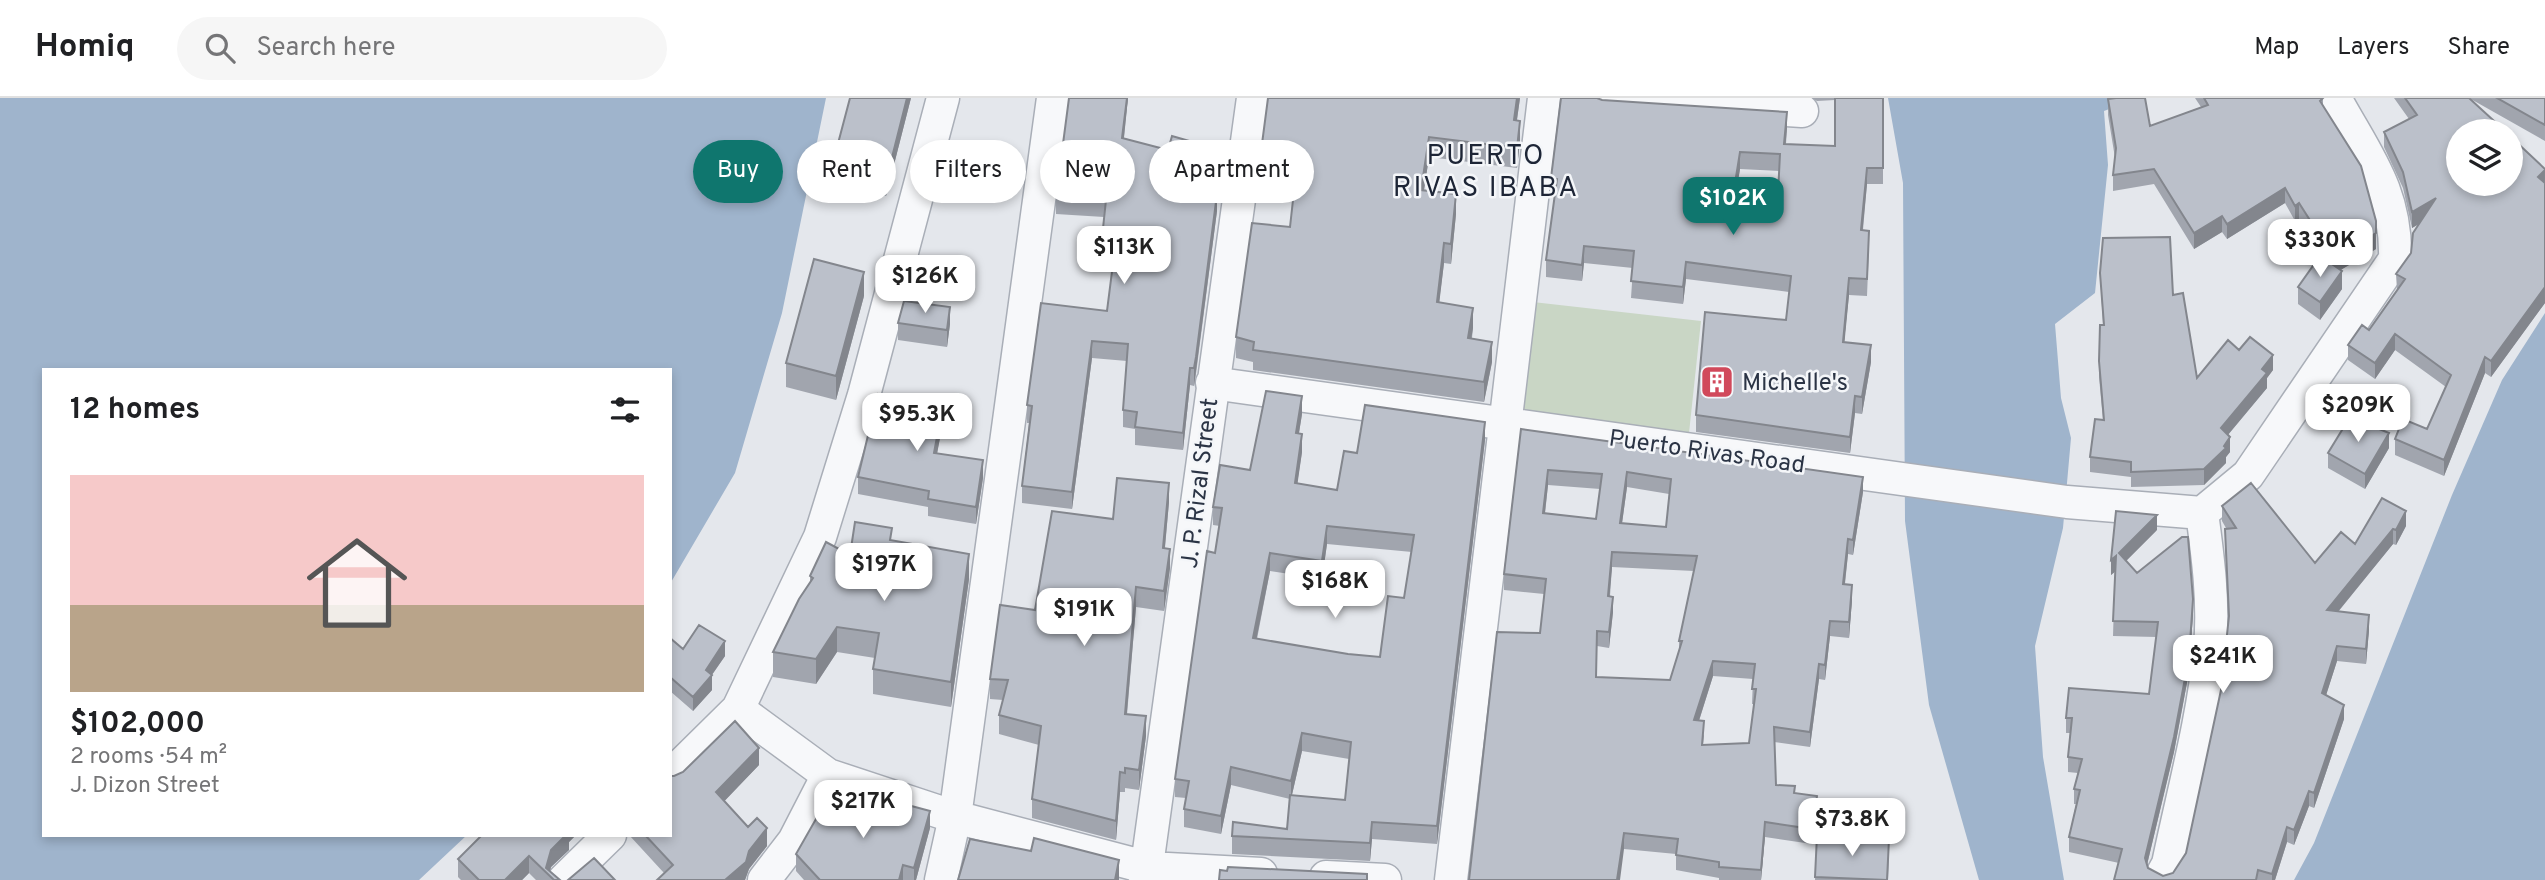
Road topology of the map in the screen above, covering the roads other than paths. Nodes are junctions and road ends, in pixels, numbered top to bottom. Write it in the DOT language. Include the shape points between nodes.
graph roads {
  1 [pos="943,98"];
  2 [pos="1053,98"];
  3 [pos="1253,98"];
  4 [pos="1544,98"];
  5 [pos="1603,98"];
  6 [pos="2334,98"];
  7 [pos="1802,111"];
  8 [pos="1212,383"];
  9 [pos="1504,422"];
  10 [pos="2202,513"];
  11 [pos="738,709"];
  12 [pos="672,774"];
  13 [pos="828,775"];
  14 [pos="955,817"];
  15 [pos="608,837"];
  16 [pos="2163,873"];
  17 [pos="1147,874"];
  18 [pos="564,880"];
  19 [pos="764,880"];
  20 [pos="941,880"];
  21 [pos="1385,880"];
  22 [pos="1451,880"];
  1 -- 11 [label="street" via="864,395 820,537"];
  2 -- 14 [label="street"];
  3 -- 8 [label="street, J. P. Rizal Street"];
  4 -- 9 [label="street"];
  5 -- 7 [label="street"];
  6 -- 10 [label="street" via="2388,196 2396,228 2395,259 2248,475"];
  8 -- 9 [label="street, Puerto Rivas Road"];
  8 -- 17 [label="street, J. P. Rizal Street"];
  9 -- 10 [label="street, Puerto Rivas Road" via="2067,502"];
  9 -- 22 [label="street"];
  10 -- 16 [label="street" via="2209,571 2210,646 2196,733"];
  11 -- 12 [label="street"];
  11 -- 13 [label="street"];
  13 -- 14 [label="street"];
  13 -- 19 [label="street" via="794,841"];
  14 -- 17 [label="street"];
  14 -- 20 [label="street"];
  15 -- 18 [label="street"];
  17 -- 21 [label="street"];
}
